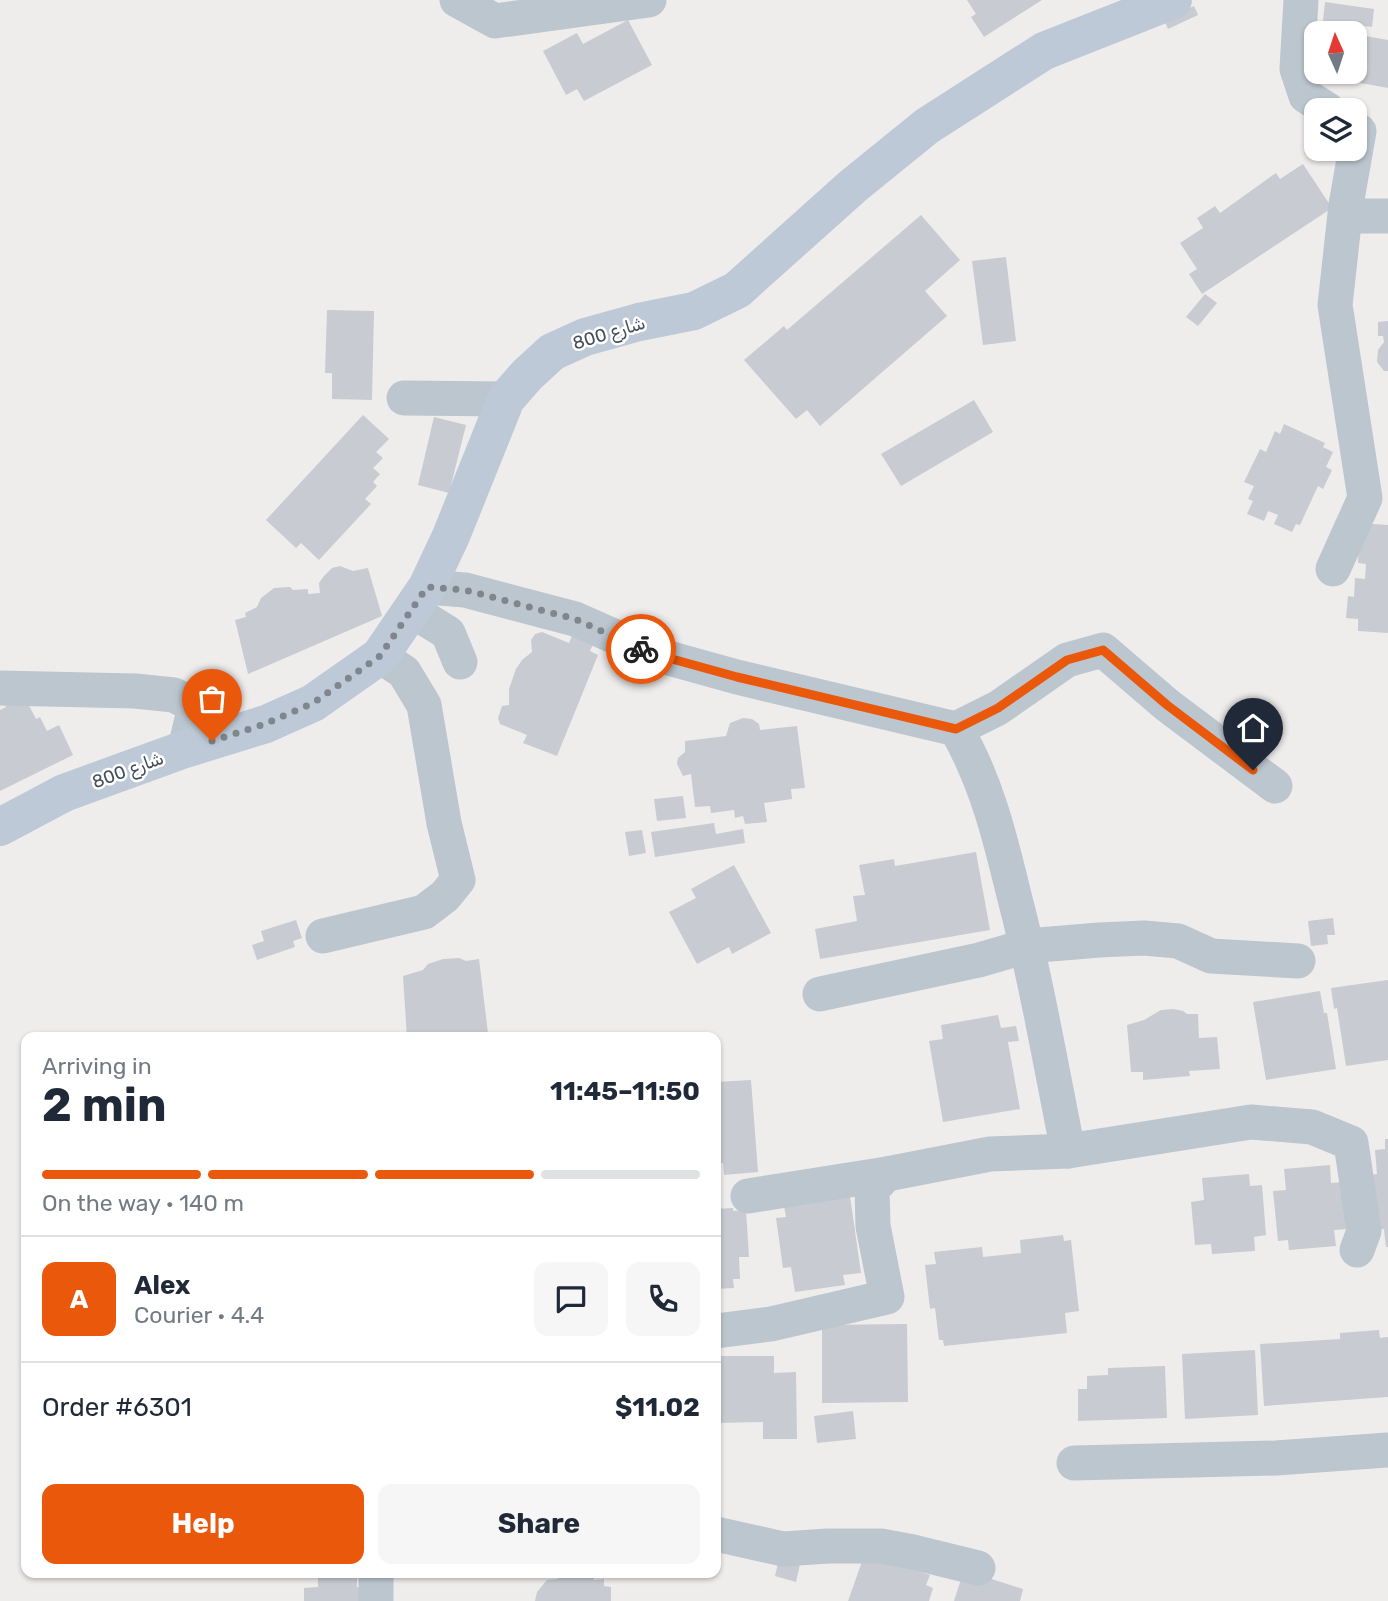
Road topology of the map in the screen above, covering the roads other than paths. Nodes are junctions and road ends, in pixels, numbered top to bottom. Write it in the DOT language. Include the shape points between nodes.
graph roads {
  1 [pos="457,0"];
  2 [pos="649,0"];
  3 [pos="1173,0"];
  4 [pos="1301,0"];
  5 [pos="1309,98"];
  6 [pos="1354,161"];
  7 [pos="1346,205"];
  8 [pos="1388,216"];
  9 [pos="404,398"];
  10 [pos="506,399"];
  11 [pos="1333,569"];
  12 [pos="419,599"];
  13 [pos="380,656"];
  14 [pos="460,662"];
  15 [pos="0,688"];
  16 [pos="956,729"];
  17 [pos="186,749"];
  18 [pos="1275,786"];
  19 [pos="0,827"];
  20 [pos="323,936"];
  21 [pos="1027,946"];
  22 [pos="1298,961"];
  23 [pos="820,995"];
  24 [pos="1068,1151"];
  25 [pos="887,1174"];
  26 [pos="748,1196"];
  27 [pos="1357,1250"];
  28 [pos="721,1330"];
  29 [pos="1388,1450"];
  30 [pos="1074,1463"];
  31 [pos="721,1535"];
  32 [pos="978,1568"];
  33 [pos="376,1578"];
  34 [pos="376,1601"];
  1 -- 2 [label="street" via="495,21"];
  3 -- 10 [label="main road, شارع 800" via="1044,51 927,126 737,290 694,311 596,334 552,352"];
  4 -- 5 [label="street" via="1297,69"];
  6 -- 7 [label="street"];
  7 -- 8 [label="street" via="1355,215"];
  7 -- 11 [label="street" via="1335,305 1365,498"];
  9 -- 10 [label="street"];
  10 -- 12 [label="main road, شارع 800" via="451,537"];
  12 -- 13 [label="main road, شارع 800"];
  12 -- 14 [label="street" via="448,633"];
  12 -- 16 [label="street" via="465,590 563,616 654,654"];
  13 -- 17 [label="main road, شارع 800" via="313,703"];
  13 -- 20 [label="street" via="404,672 424,705 458,880 424,912"];
  15 -- 17 [label="street" via="174,695 195,706"];
  16 -- 18 [label="street" via="998,708 1067,660 1103,650"];
  16 -- 21 [label="street" via="973,759 999,832"];
  17 -- 19 [label="main road, شارع 800" via="64,793"];
  21 -- 22 [label="street" via="1144,938 1178,941 1211,956"];
  21 -- 23 [label="street"];
  21 -- 24 [label="street"];
  24 -- 25 [label="street" via="990,1154"];
  24 -- 27 [label="street" via="1251,1122 1312,1127 1351,1143 1364,1231"];
  25 -- 26 [label="street"];
  25 -- 28 [label="street" via="872,1189 873,1226 887,1297 771,1324"];
  29 -- 30 [label="street"];
  31 -- 32 [label="street" via="783,1549 881,1546"];
  33 -- 34 [label="street"];
}
